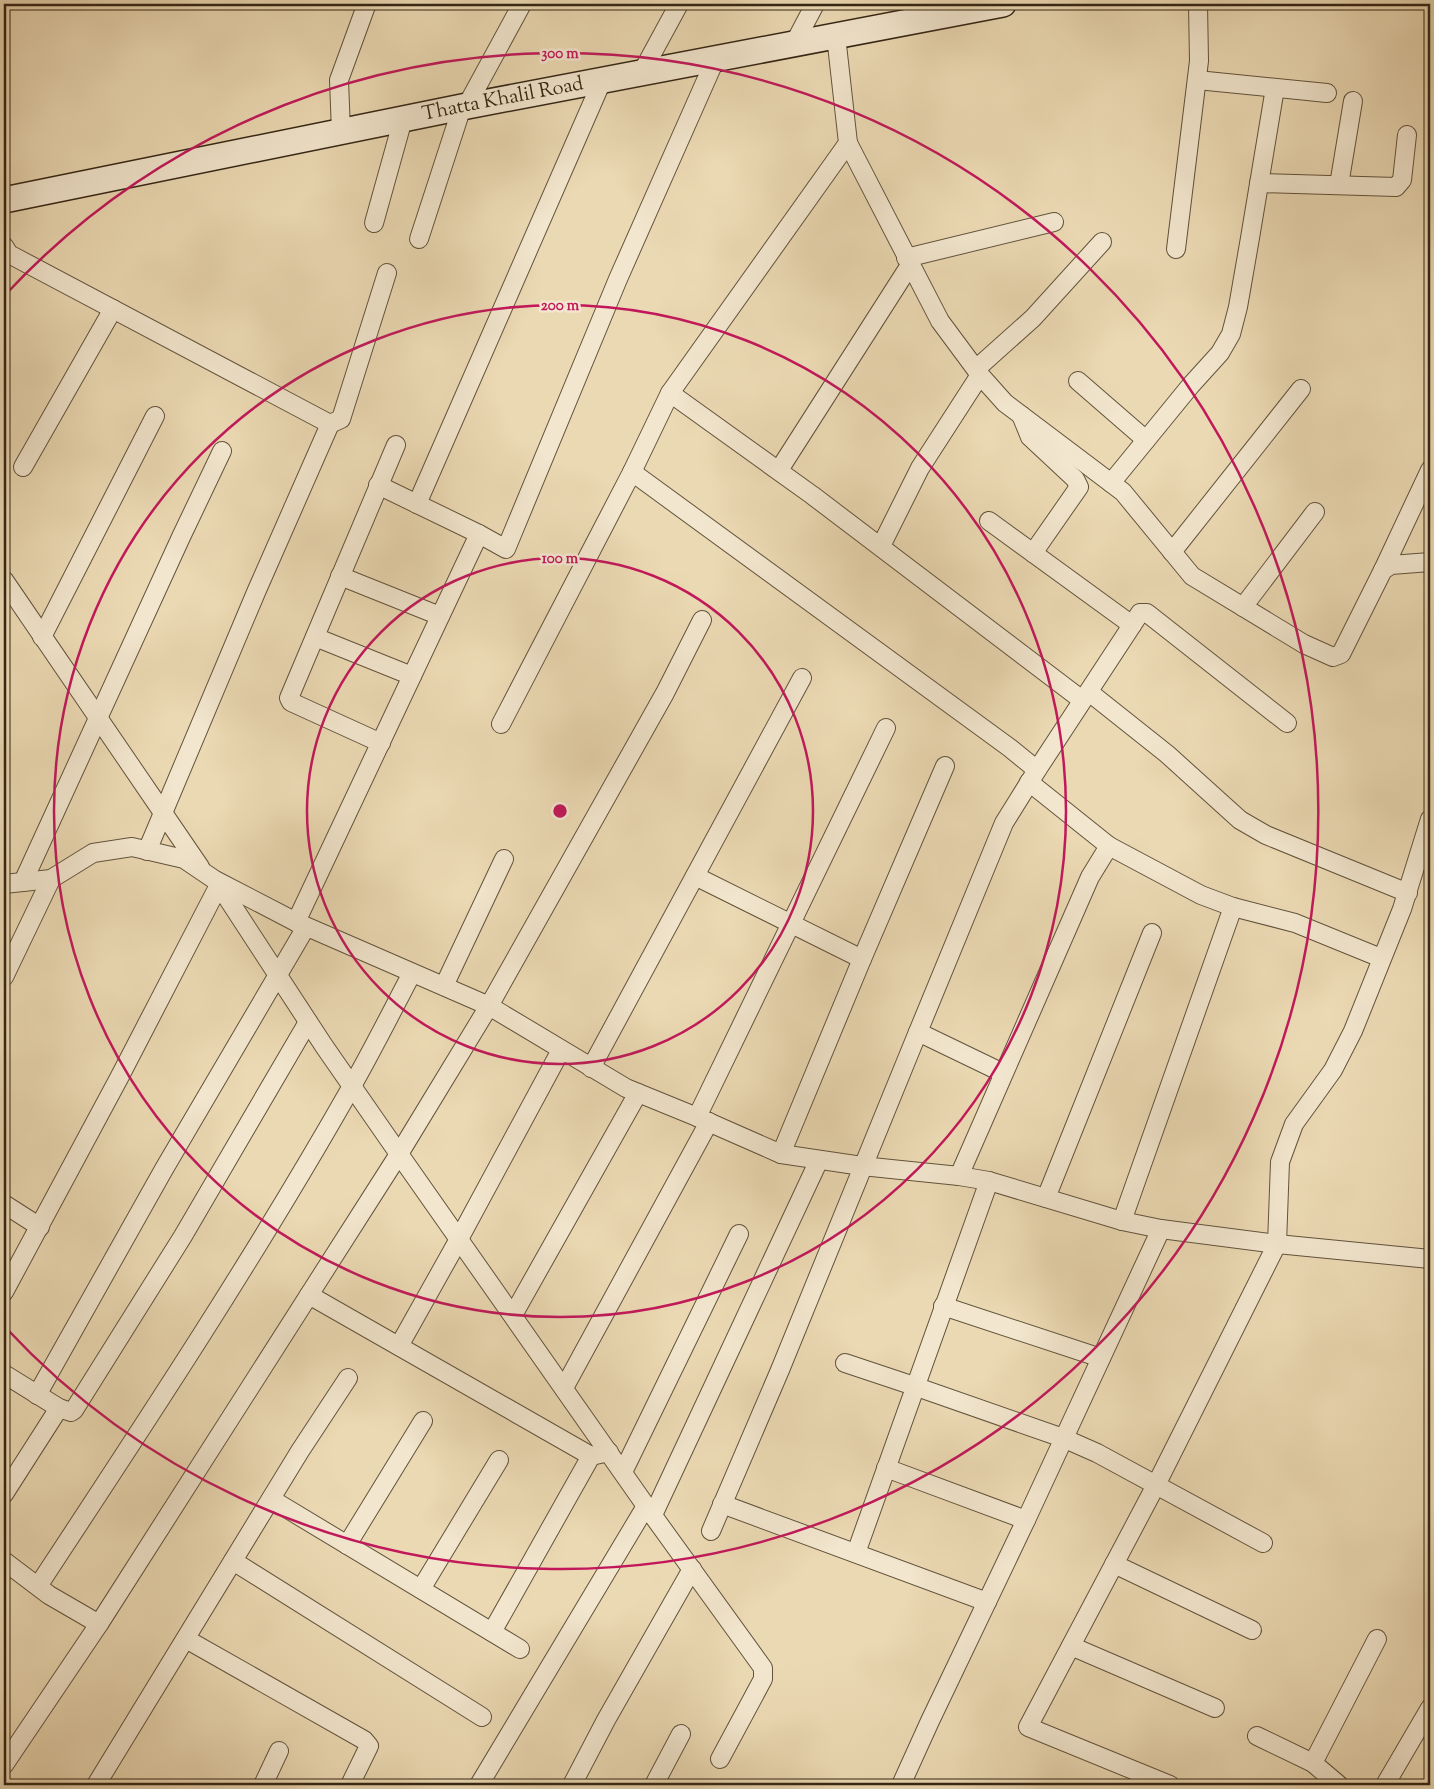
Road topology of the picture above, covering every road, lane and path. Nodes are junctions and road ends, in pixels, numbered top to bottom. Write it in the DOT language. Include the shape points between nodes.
graph roads {
  1 [pos="522,4"];
  2 [pos="679,4"];
  3 [pos="815,4"];
  4 [pos="1003,4"];
  5 [pos="1198,4"];
  6 [pos="366,6"];
  7 [pos="935,11"];
  8 [pos="836,36"];
  9 [pos="794,44"];
  10 [pos="715,60"];
  11 [pos="641,74"];
  12 [pos="1196,80"];
  13 [pos="602,81"];
  14 [pos="1275,88"];
  15 [pos="1327,93"];
  16 [pos="1353,101"];
  17 [pos="464,107"];
  18 [pos="403,119"];
  19 [pos="341,132"];
  20 [pos="1407,135"];
  21 [pos="848,143"];
  22 [pos="1259,183"];
  23 [pos="1339,185"];
  24 [pos="4,200"];
  25 [pos="1054,222"];
  26 [pos="374,223"];
  27 [pos="419,239"];
  28 [pos="1102,242"];
  29 [pos="4,246"];
  30 [pos="1176,249"];
  31 [pos="908,261"];
  32 [pos="387,273"];
  33 [pos="114,309"];
  34 [pos="978,372"];
  35 [pos="1078,381"];
  36 [pos="1301,389"];
  37 [pos="670,393"];
  38 [pos="1021,415"];
  39 [pos="155,416"];
  40 [pos="330,424"];
  41 [pos="1146,440"];
  42 [pos="396,445"];
  43 [pos="222,450"];
  44 [pos="23,467"];
  45 [pos="779,470"];
  46 [pos="1430,470"];
  47 [pos="632,472"];
  48 [pos="1111,483"];
  49 [pos="378,485"];
  50 [pos="417,504"];
  51 [pos="1315,512"];
  52 [pos="989,521"];
  53 [pos="479,534"];
  54 [pos="881,546"];
  55 [pos="1172,552"];
  56 [pos="1033,553"];
  57 [pos="1430,562"];
  58 [pos="1383,570"];
  59 [pos="340,576"];
  60 [pos="4,580"];
  61 [pos="1243,607"];
  62 [pos="440,616"];
  63 [pos="702,620"];
  64 [pos="1132,625"];
  65 [pos="42,637"];
  66 [pos="315,637"];
  67 [pos="412,676"];
  68 [pos="802,678"];
  69 [pos="1085,696"];
  70 [pos="98,718"];
  71 [pos="1287,723"];
  72 [pos="501,724"];
  73 [pos="886,728"];
  74 [pos="381,743"];
  75 [pos="945,766"];
  76 [pos="1033,776"];
  77 [pos="162,812"];
  78 [pos="1430,819"];
  79 [pos="1109,846"];
  80 [pos="147,851"];
  81 [pos="504,859"];
  82 [pos="695,876"];
  83 [pos="212,878"];
  84 [pos="52,879"];
  85 [pos="23,882"];
  86 [pos="4,884"];
  87 [pos="1408,893"];
  88 [pos="1233,907"];
  89 [pos="791,923"];
  90 [pos="301,925"];
  91 [pos="1152,933"];
  92 [pos="1381,958"];
  93 [pos="862,960"];
  94 [pos="412,973"];
  95 [pos="278,975"];
  96 [pos="4,977"];
  97 [pos="444,986"];
  98 [pos="489,1006"];
  99 [pos="308,1022"];
  100 [pos="918,1032"];
  101 [pos="561,1050"];
  102 [pos="591,1068"];
  103 [pos="1003,1073"];
  104 [pos="352,1086"];
  105 [pos="638,1093"];
  106 [pos="703,1119"];
  107 [pos="399,1154"];
  108 [pos="781,1154"];
  109 [pos="819,1160"];
  110 [pos="862,1166"];
  111 [pos="959,1176"];
  112 [pos="989,1181"];
  113 [pos="1046,1198"];
  114 [pos="4,1204"];
  115 [pos="1122,1221"];
  116 [pos="40,1227"];
  117 [pos="1161,1228"];
  118 [pos="739,1234"];
  119 [pos="460,1239"];
  120 [pos="1277,1244"];
  121 [pos="1430,1259"];
  122 [pos="4,1292"];
  123 [pos="309,1295"];
  124 [pos="943,1306"];
  125 [pos="513,1315"];
  126 [pos="399,1346"];
  127 [pos="1101,1358"];
  128 [pos="845,1363"];
  129 [pos="4,1374"];
  130 [pos="348,1378"];
  131 [pos="914,1386"];
  132 [pos="564,1388"];
  133 [pos="37,1395"];
  134 [pos="59,1408"];
  135 [pos="423,1421"];
  136 [pos="1063,1438"];
  137 [pos="609,1452"];
  138 [pos="591,1456"];
  139 [pos="498,1460"];
  140 [pos="886,1468"];
  141 [pos="623,1472"];
  142 [pos="1156,1485"];
  143 [pos="4,1494"];
  144 [pos="271,1499"];
  145 [pos="722,1504"];
  146 [pos="650,1511"];
  147 [pos="1026,1520"];
  148 [pos="711,1531"];
  149 [pos="1263,1543"];
  150 [pos="347,1545"];
  151 [pos="856,1553"];
  152 [pos="4,1561"];
  153 [pos="233,1561"];
  154 [pos="1114,1564"];
  155 [pos="692,1569"];
  156 [pos="38,1586"];
  157 [pos="421,1589"];
  158 [pos="987,1602"];
  159 [pos="99,1624"];
  160 [pos="1252,1630"];
  161 [pos="492,1632"];
  162 [pos="186,1639"];
  163 [pos="1377,1639"];
  164 [pos="1071,1646"];
  165 [pos="520,1649"];
  166 [pos="1215,1708"];
  167 [pos="1430,1708"];
  168 [pos="482,1717"];
  169 [pos="681,1734"];
  170 [pos="1257,1736"];
  171 [pos="279,1751"];
  172 [pos="720,1759"];
  173 [pos="1313,1763"];
  174 [pos="4,1765"];
  175 [pos="658,1784"];
  176 [pos="96,1785"];
  177 [pos="263,1785"];
  178 [pos="350,1785"];
  179 [pos="479,1785"];
  180 [pos="572,1785"];
  181 [pos="902,1785"];
  182 [pos="1170,1785"];
  183 [pos="1339,1785"];
  184 [pos="1385,1785"];
  1 -- 17 [label="street"];
  2 -- 11 [label="street"];
  3 -- 9 [label="street"];
  4 -- 7 [label="street, Thatta Khalil Road"];
  5 -- 12 [label="street"];
  6 -- 19 [label="street" via="339,80"];
  7 -- 8 [label="street, Thatta Khalil Road"];
  8 -- 9 [label="street, Thatta Khalil Road"];
  8 -- 21 [label="street"];
  9 -- 10 [label="street, Thatta Khalil Road"];
  10 -- 11 [label="street, Thatta Khalil Road"];
  10 -- 53 [label="street" via="618,279 506,549"];
  11 -- 13 [label="street, Thatta Khalil Road"];
  12 -- 14 [label="street"];
  12 -- 30 [label="street"];
  13 -- 17 [label="street, Thatta Khalil Road"];
  13 -- 50 [label="street"];
  14 -- 15 [label="street"];
  14 -- 22 [label="street"];
  16 -- 23 [label="street"];
  17 -- 18 [label="street, Thatta Khalil Road"];
  17 -- 27 [label="street"];
  18 -- 19 [label="street, Thatta Khalil Road"];
  18 -- 26 [label="street"];
  19 -- 24 [label="street, Thatta Khalil Road"];
  20 -- 23 [label="street" via="1402,180 1396,187"];
  21 -- 31 [label="street"];
  21 -- 37 [label="street"];
  22 -- 23 [label="street"];
  22 -- 41 [label="street" via="1232,334 1220,353"];
  25 -- 31 [label="street"];
  28 -- 34 [label="street" via="1034,318"];
  29 -- 33 [label="street" via="9,254"];
  31 -- 34 [label="street" via="940,321"];
  31 -- 45 [label="street"];
  32 -- 40 [label="street" via="341,419"];
  33 -- 40 [label="street"];
  33 -- 44 [label="street"];
  34 -- 38 [label="street" via="1005,403"];
  34 -- 54 [label="street" via="920,468"];
  35 -- 41 [label="street"];
  36 -- 55 [label="street"];
  37 -- 45 [label="street"];
  37 -- 47 [label="street"];
  38 -- 48 [label="street"];
  38 -- 56 [label="street" via="1030,437 1075,479 1078,487"];
  39 -- 65 [label="street"];
  40 -- 77 [label="street"];
  41 -- 48 [label="street"];
  42 -- 49 [label="street"];
  43 -- 70 [label="street"];
  45 -- 54 [label="street"];
  46 -- 58 [label="street"];
  47 -- 72 [label="street"];
  47 -- 76 [label="street" via="1010,748"];
  48 -- 55 [label="street" via="1123,492"];
  49 -- 50 [label="street"];
  49 -- 59 [label="street"];
  50 -- 53 [label="street"];
  51 -- 61 [label="street"];
  52 -- 56 [label="street"];
  53 -- 62 [label="street"];
  54 -- 69 [label="street"];
  55 -- 61 [label="street" via="1192,576"];
  56 -- 64 [label="street"];
  57 -- 58 [label="street" via="1391,566"];
  58 -- 61 [label="street" via="1341,654 1333,657 1304,644"];
  59 -- 62 [label="street"];
  59 -- 66 [label="street"];
  60 -- 65 [label="street"];
  62 -- 67 [label="street"];
  63 -- 98 [label="street" via="665,693"];
  64 -- 69 [label="street"];
  64 -- 71 [label="street" via="1140,613 1147,613"];
  65 -- 70 [label="street"];
  66 -- 67 [label="street"];
  66 -- 74 [label="street" via="289,698 291,702"];
  67 -- 74 [label="street"];
  68 -- 82 [label="street"];
  69 -- 76 [label="street"];
  69 -- 87 [label="street" via="1167,754 1240,820 1266,835"];
  70 -- 77 [label="street"];
  70 -- 85 [label="street"];
  73 -- 89 [label="street"];
  74 -- 90 [label="street"];
  75 -- 93 [label="street"];
  76 -- 79 [label="street"];
  76 -- 100 [label="street" via="1004,823"];
  77 -- 80 [label="street"];
  77 -- 83 [label="street"];
  78 -- 87 [label="street"];
  79 -- 88 [label="street" via="1201,895"];
  79 -- 103 [label="street" via="1090,877"];
  80 -- 83 [label="street" via="184,859"];
  80 -- 84 [label="street" via="132,847 93,853"];
  81 -- 97 [label="street"];
  82 -- 89 [label="street"];
  82 -- 102 [label="street"];
  83 -- 90 [label="street"];
  83 -- 95 [label="street"];
  83 -- 116 [label="street"];
  84 -- 85 [label="street"];
  84 -- 96 [label="street"];
  85 -- 86 [label="street"];
  87 -- 92 [label="street"];
  88 -- 92 [label="street" via="1295,923"];
  88 -- 115 [label="street"];
  89 -- 93 [label="street"];
  89 -- 106 [label="street"];
  90 -- 94 [label="street"];
  90 -- 95 [label="street"];
  91 -- 113 [label="street"];
  92 -- 120 [label="street" via="1353,1031 1333,1070 1291,1131 1280,1162"];
  93 -- 108 [label="street"];
  94 -- 97 [label="street"];
  94 -- 104 [label="street"];
  95 -- 99 [label="street"];
  95 -- 133 [label="street"];
  97 -- 98 [label="street"];
  98 -- 101 [label="street"];
  98 -- 107 [label="street"];
  99 -- 104 [label="street"];
  99 -- 134 [label="street" via="184,1236 74,1410"];
  100 -- 103 [label="street"];
  100 -- 110 [label="street"];
  101 -- 102 [label="street"];
  101 -- 119 [label="street"];
  102 -- 105 [label="street"];
  103 -- 111 [label="street"];
  104 -- 107 [label="street"];
  104 -- 156 [label="street" via="253,1252"];
  105 -- 106 [label="street"];
  105 -- 125 [label="street"];
  106 -- 108 [label="street"];
  106 -- 132 [label="street"];
  107 -- 119 [label="street"];
  107 -- 123 [label="street"];
  108 -- 109 [label="street"];
  109 -- 110 [label="street"];
  109 -- 146 [label="street"];
  110 -- 111 [label="street"];
  110 -- 145 [label="street"];
  111 -- 112 [label="street"];
  112 -- 113 [label="street"];
  112 -- 124 [label="street"];
  113 -- 115 [label="street"];
  114 -- 116 [label="street"];
  115 -- 117 [label="street"];
  116 -- 122 [label="street"];
  117 -- 120 [label="street"];
  117 -- 127 [label="street"];
  118 -- 141 [label="street"];
  119 -- 125 [label="street"];
  119 -- 126 [label="street"];
  120 -- 121 [label="street"];
  120 -- 142 [label="street"];
  123 -- 126 [label="street"];
  123 -- 159 [label="street"];
  124 -- 127 [label="street"];
  124 -- 131 [label="street"];
  125 -- 132 [label="street"];
  126 -- 138 [label="street"];
  127 -- 136 [label="street"];
  128 -- 131 [label="street"];
  129 -- 133 [label="street"];
  130 -- 144 [label="street"];
  131 -- 136 [label="street"];
  131 -- 140 [label="street"];
  132 -- 137 [label="street"];
  133 -- 134 [label="street"];
  134 -- 143 [label="street"];
  135 -- 150 [label="street"];
  136 -- 142 [label="street"];
  136 -- 147 [label="street"];
  137 -- 138 [label="street"];
  137 -- 141 [label="street"];
  138 -- 161 [label="street"];
  139 -- 157 [label="street"];
  140 -- 147 [label="street"];
  140 -- 151 [label="street"];
  141 -- 146 [label="street"];
  142 -- 149 [label="street"];
  142 -- 154 [label="street"];
  144 -- 150 [label="street"];
  144 -- 153 [label="street"];
  145 -- 148 [label="street"];
  145 -- 151 [label="street"];
  146 -- 155 [label="street"];
  146 -- 179 [label="street"];
  147 -- 158 [label="street"];
  150 -- 157 [label="street"];
  151 -- 158 [label="street"];
  152 -- 156 [label="street"];
  153 -- 162 [label="street"];
  153 -- 168 [label="street"];
  154 -- 160 [label="street"];
  154 -- 164 [label="street"];
  155 -- 172 [label="street" via="763,1668 764,1679"];
  155 -- 180 [label="street"];
  156 -- 159 [label="street"];
  157 -- 161 [label="street"];
  158 -- 181 [label="street"];
  159 -- 174 [label="street"];
  161 -- 165 [label="street"];
  162 -- 176 [label="street"];
  162 -- 178 [label="street" via="364,1740 369,1746"];
  163 -- 173 [label="street"];
  164 -- 166 [label="street"];
  164 -- 182 [label="street" via="1028,1727"];
  167 -- 184 [label="street"];
  169 -- 175 [label="street"];
  170 -- 173 [label="street"];
  171 -- 177 [label="street"];
  173 -- 183 [label="street"];
}
